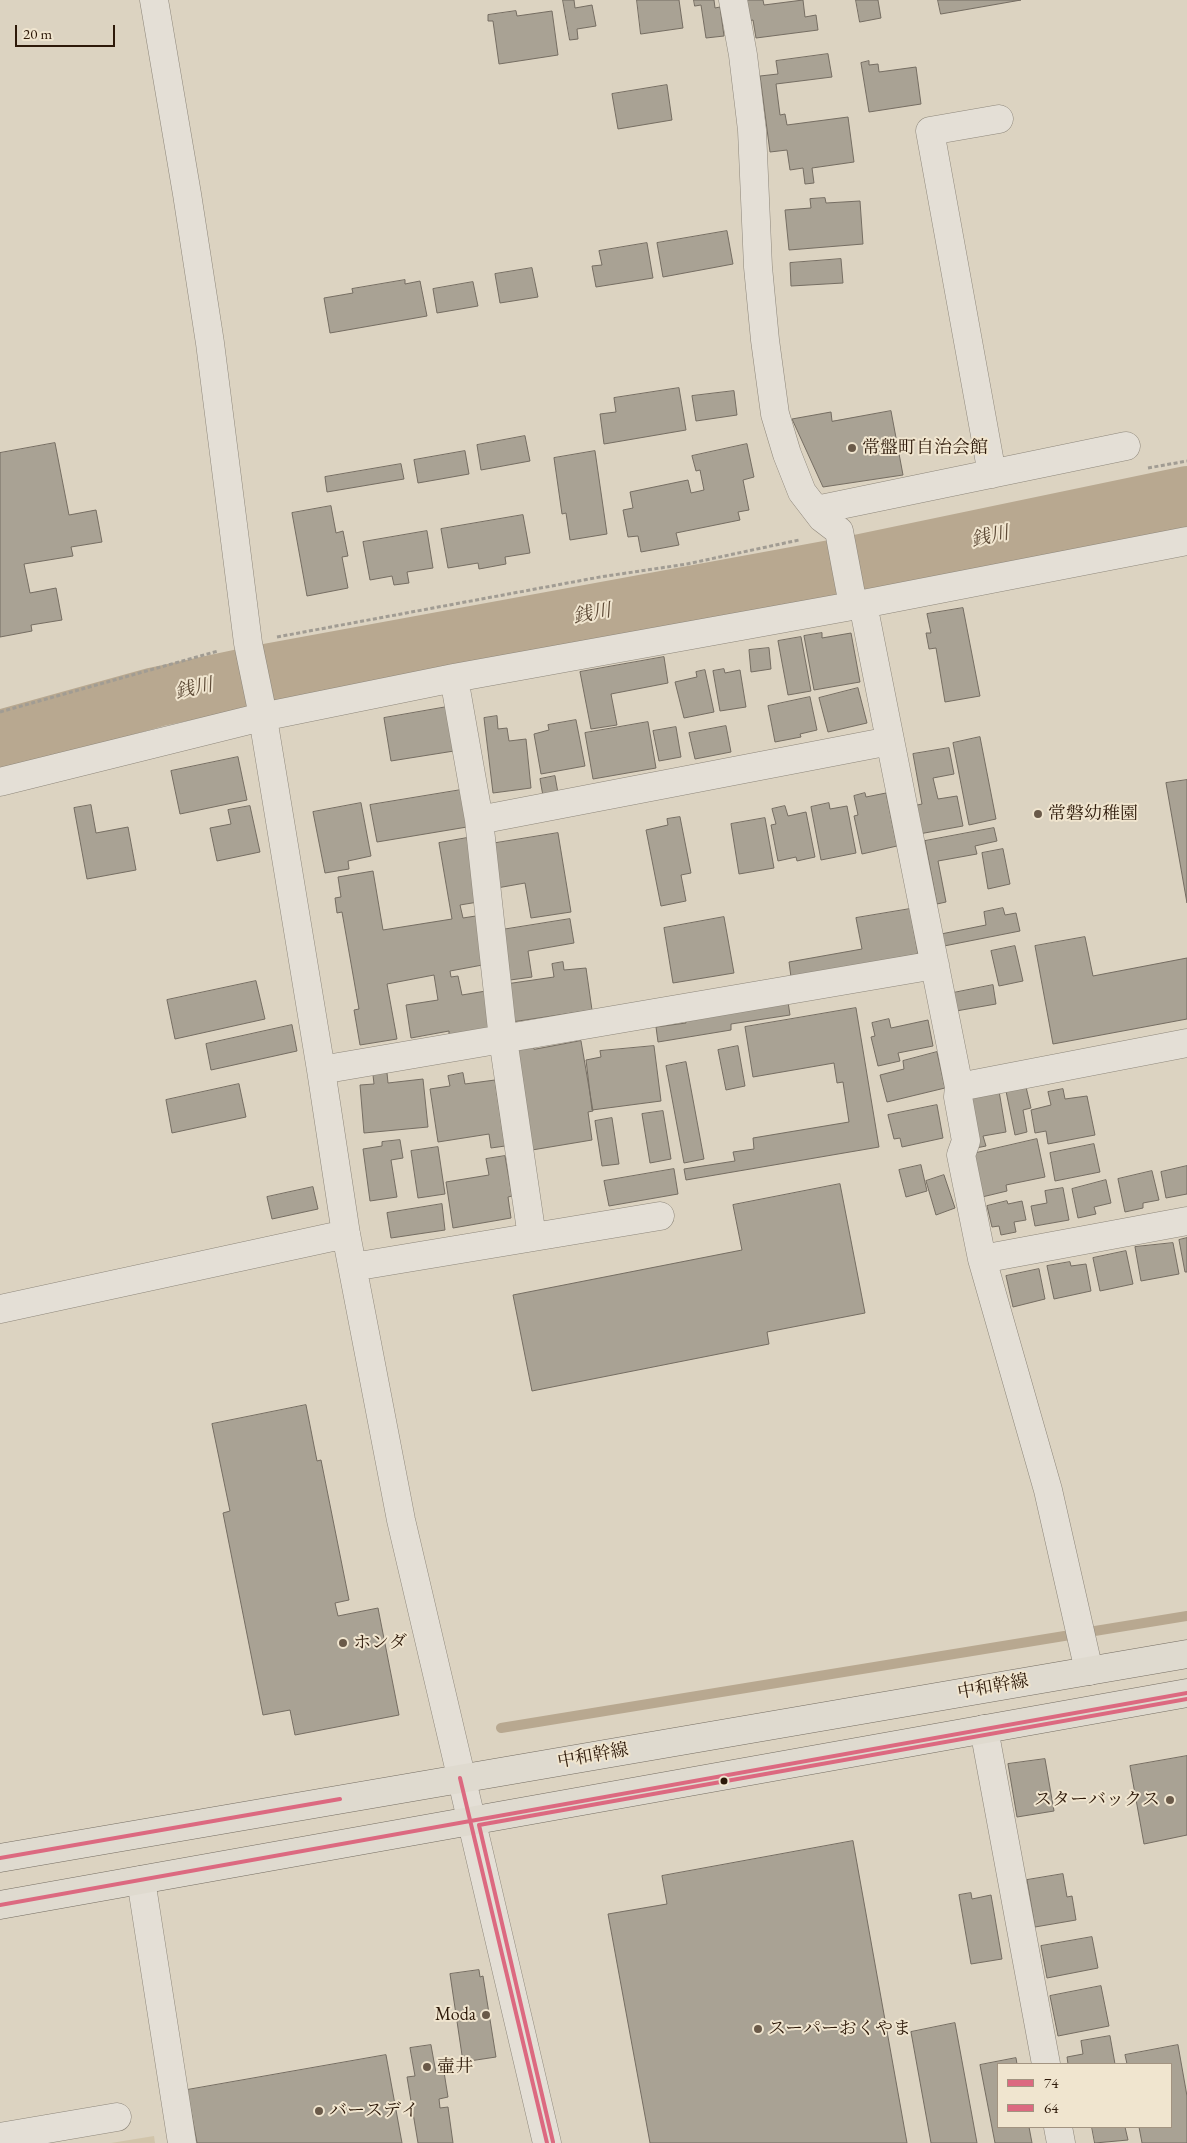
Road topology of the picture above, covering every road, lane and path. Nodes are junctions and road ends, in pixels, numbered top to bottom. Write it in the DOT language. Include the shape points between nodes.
graph roads {
  1 [pos="154,0"];
  2 [pos="733,0"];
  3 [pos="999,119"];
  4 [pos="1126,446"];
  5 [pos="992,474"];
  6 [pos="816,510"];
  7 [pos="840,537"];
  8 [pos="1187,541"];
  9 [pos="856,600"];
  10 [pos="249,646"];
  11 [pos="454,678"];
  12 [pos="0,712"];
  13 [pos="261,712"];
  14 [pos="890,741"];
  15 [pos="0,782"];
  16 [pos="479,820"];
  17 [pos="935,965"];
  18 [pos="503,1039"];
  19 [pos="1187,1043"];
  20 [pos="322,1070"];
  21 [pos="959,1087"];
  22 [pos="660,1216"];
  23 [pos="1187,1221"];
  24 [pos="346,1234"];
  25 [pos="532,1237"];
  26 [pos="982,1259"];
  27 [pos="353,1267"];
  28 [pos="0,1309"];
  29 [pos="1187,1654"];
  30 [pos="1089,1671"];
  31 [pos="1187,1693"];
  32 [pos="984,1729"];
  33 [pos="460,1778"];
  34 [pos="471,1820"];
  35 [pos="0,1858"];
  36 [pos="141,1880"];
  37 [pos="0,1905"];
  38 [pos="1046,2063"];
  39 [pos="118,2118"];
  40 [pos="1058,2128"];
  41 [pos="0,2137"];
  42 [pos="182,2143"];
  43 [pos="548,2143"];
  44 [pos="1061,2143"];
  1 -- 10 [label="street" via="210,343"];
  2 -- 6 [label="street" via="752,130 758,267 776,414 802,492"];
  3 -- 5 [label="street" via="930,131"];
  4 -- 5 [label="street"];
  5 -- 6 [label="street"];
  6 -- 7 [label="street"];
  7 -- 9 [label="street"];
  7 -- 10 [label="path" via="600,577"];
  8 -- 9 [label="street"];
  9 -- 11 [label="street"];
  9 -- 14 [label="street"];
  10 -- 12 [label="path"];
  10 -- 13 [label="street"];
  11 -- 13 [label="street"];
  11 -- 16 [label="street"];
  13 -- 15 [label="street"];
  13 -- 20 [label="street"];
  14 -- 16 [label="street"];
  14 -- 17 [label="street"];
  16 -- 18 [label="street"];
  17 -- 18 [label="street"];
  17 -- 21 [label="street"];
  18 -- 20 [label="street"];
  18 -- 25 [label="street"];
  19 -- 21 [label="street"];
  20 -- 24 [label="street"];
  21 -- 26 [label="street" via="966,1141 961,1154"];
  22 -- 25 [label="street"];
  23 -- 26 [label="street"];
  24 -- 27 [label="street"];
  24 -- 28 [label="street"];
  25 -- 27 [label="street"];
  26 -- 30 [label="street" via="1048,1490"];
  27 -- 33 [label="street" via="401,1520"];
  29 -- 30 [label="main road, 中和幹線"];
  30 -- 33 [label="main road, 中和幹線"];
  31 -- 32 [label="main road"];
  32 -- 34 [label="main road"];
  32 -- 38 [label="street"];
  33 -- 34 [label="street"];
  33 -- 35 [label="main road, 中和幹線"];
  34 -- 36 [label="main road"];
  34 -- 43 [label="street"];
  36 -- 37 [label="main road"];
  36 -- 42 [label="street"];
  39 -- 41 [label="street"];
  40 -- 44 [label="street"];
}
